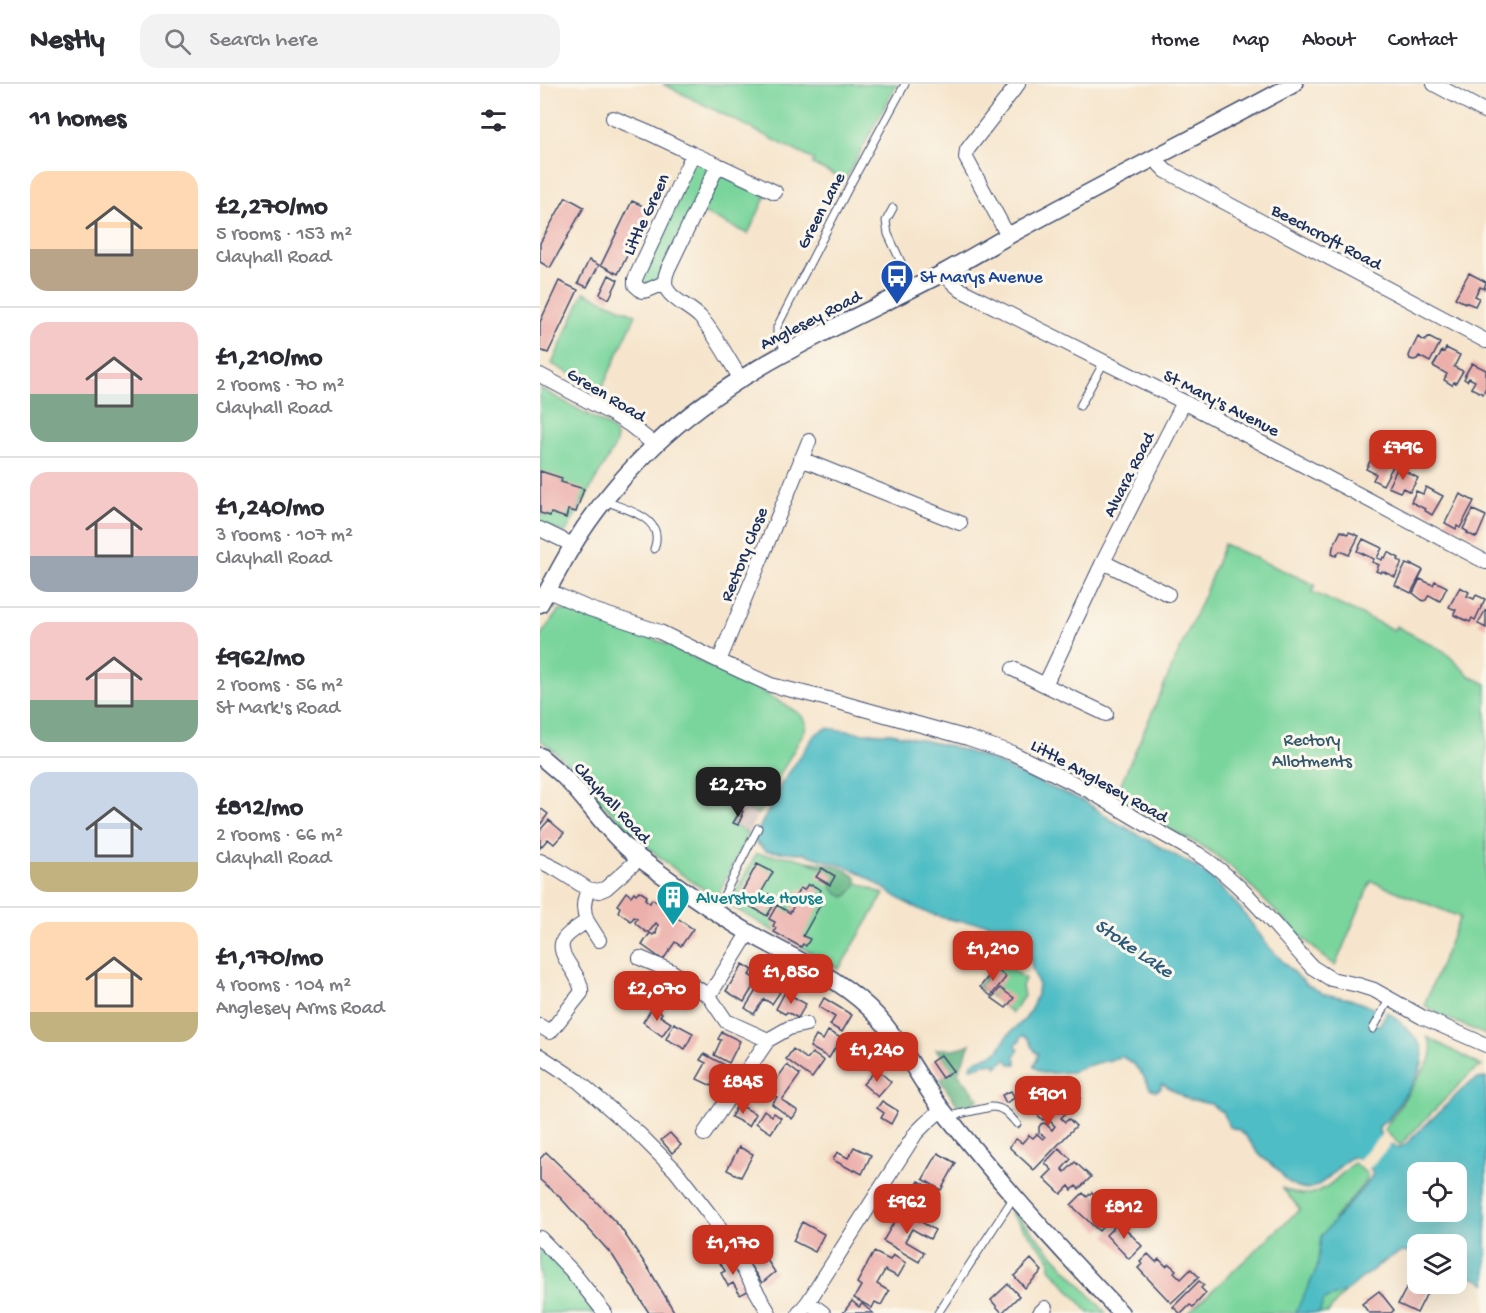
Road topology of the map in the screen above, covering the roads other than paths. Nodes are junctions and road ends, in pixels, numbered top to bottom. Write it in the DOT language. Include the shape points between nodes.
graph roads {
  1 [pos="904,84"];
  2 [pos="1018,84"];
  3 [pos="1294,84"];
  4 [pos="1434,84"];
  5 [pos="1486,112"];
  6 [pos="613,118"];
  7 [pos="693,154"];
  8 [pos="1156,158"];
  9 [pos="718,165"];
  10 [pos="776,192"];
  11 [pos="893,208"];
  12 [pos="1008,236"];
  13 [pos="945,272"];
  14 [pos="665,283"];
  15 [pos="913,288"];
  16 [pos="1486,341"];
  17 [pos="786,351"];
  18 [pos="1104,362"];
  19 [pos="540,375"];
  20 [pos="740,378"];
  21 [pos="1184,402"];
  22 [pos="1080,406"];
  23 [pos="809,441"];
  24 [pos="655,445"];
  25 [pos="801,459"];
  26 [pos="605,501"];
  27 [pos="960,524"];
  28 [pos="540,529"];
  29 [pos="573,545"];
  30 [pos="654,549"];
  31 [pos="1103,562"];
  32 [pos="1486,562"];
  33 [pos="1168,594"];
  34 [pos="544,597"];
  35 [pos="719,661"];
  36 [pos="1013,669"];
  37 [pos="1045,685"];
  38 [pos="1106,714"];
  39 [pos="540,756"];
  40 [pos="758,828"];
  41 [pos="639,858"];
  42 [pos="540,861"];
  43 [pos="588,889"];
  44 [pos="716,911"];
  45 [pos="587,921"];
  46 [pos="749,932"];
  47 [pos="599,940"];
  48 [pos="640,958"];
  49 [pos="709,996"];
  50 [pos="1390,998"];
  51 [pos="806,1024"];
  52 [pos="540,1026"];
  53 [pos="1373,1029"];
  54 [pos="768,1040"];
  55 [pos="1486,1045"];
  56 [pos="540,1056"];
  57 [pos="944,1113"];
  58 [pos="1017,1124"];
  59 [pos="704,1134"];
  60 [pos="1014,1197"];
  61 [pos="540,1238"];
  62 [pos="808,1302"];
  63 [pos="605,1313"];
  64 [pos="769,1313"];
  65 [pos="799,1313"];
  66 [pos="823,1313"];
  67 [pos="938,1313"];
  68 [pos="1121,1313"];
  1 -- 17 [label="lane, Green Lane" via="777,327"];
  2 -- 12 [label="street" via="967,150 966,158"];
  3 -- 8 [label="street, Anglesey Road"];
  4 -- 5 [label="street"];
  6 -- 7 [label="street"];
  7 -- 9 [label="street"];
  7 -- 14 [label="street, Little Green" via="635,279 635,285 642,291"];
  8 -- 12 [label="street, Anglesey Road"];
  8 -- 16 [label="street, Beechcroft Road" via="1166,171"];
  9 -- 10 [label="street"];
  9 -- 14 [label="street"];
  11 -- 15 [label="lane" via="886,221 888,234"];
  12 -- 13 [label="street, Anglesey Road"];
  13 -- 15 [label="street, Anglesey Road"];
  13 -- 18 [label="street, St Mary's Avenue" via="961,290"];
  14 -- 20 [label="street" via="672,296 703,320"];
  15 -- 17 [label="street, Anglesey Road"];
  17 -- 20 [label="street, Anglesey Road"];
  18 -- 21 [label="street, St Mary's Avenue"];
  18 -- 22 [label="lane"];
  19 -- 24 [label="street, Green Road" via="616,416"];
  20 -- 24 [label="street, Anglesey Road"];
  21 -- 31 [label="street, Alvara Road"];
  21 -- 32 [label="street, St Mary's Avenue"];
  23 -- 25 [label="street, Rectory Close"];
  24 -- 26 [label="street, Anglesey Road"];
  25 -- 27 [label="street"];
  25 -- 35 [label="street, Rectory Close"];
  26 -- 29 [label="street, Anglesey Road"];
  26 -- 30 [label="lane" via="644,516 655,531"];
  28 -- 29 [label="street"];
  29 -- 34 [label="street, Anglesey Road"];
  31 -- 33 [label="street"];
  31 -- 37 [label="street, Alvara Road"];
  34 -- 35 [label="street, Little Anglesey Road" via="660,632"];
  35 -- 50 [label="street, Little Anglesey Road" via="771,685 1001,749 1078,784 1215,865 1319,973"];
  36 -- 37 [label="street"];
  37 -- 38 [label="street"];
  39 -- 41 [label="street, Clayhall Road"];
  40 -- 44 [label="lane"];
  41 -- 43 [label="street" via="606,888"];
  41 -- 44 [label="street, Clayhall Road"];
  42 -- 43 [label="street"];
  43 -- 45 [label="street" via="584,906"];
  44 -- 46 [label="street, Clayhall Road"];
  45 -- 47 [label="street"];
  45 -- 52 [label="street" via="564,938 561,946 582,989 550,1032"];
  46 -- 49 [label="street"];
  46 -- 57 [label="street, Clayhall Road" via="843,988 879,1018"];
  48 -- 49 [label="street"];
  49 -- 54 [label="street" via="726,1021"];
  50 -- 53 [label="lane"];
  50 -- 55 [label="street, Little Anglesey Road"];
  51 -- 54 [label="street"];
  54 -- 59 [label="street"];
  56 -- 64 [label="street" via="586,1089 675,1170 717,1224"];
  57 -- 58 [label="lane" via="997,1107"];
  57 -- 60 [label="street, Clayhall Road"];
  57 -- 62 [label="street" via="916,1133"];
  60 -- 67 [label="lane"];
  60 -- 68 [label="street, Clayhall Road"];
  61 -- 63 [label="street"];
  62 -- 65 [label="street"];
  62 -- 66 [label="street"];
}
